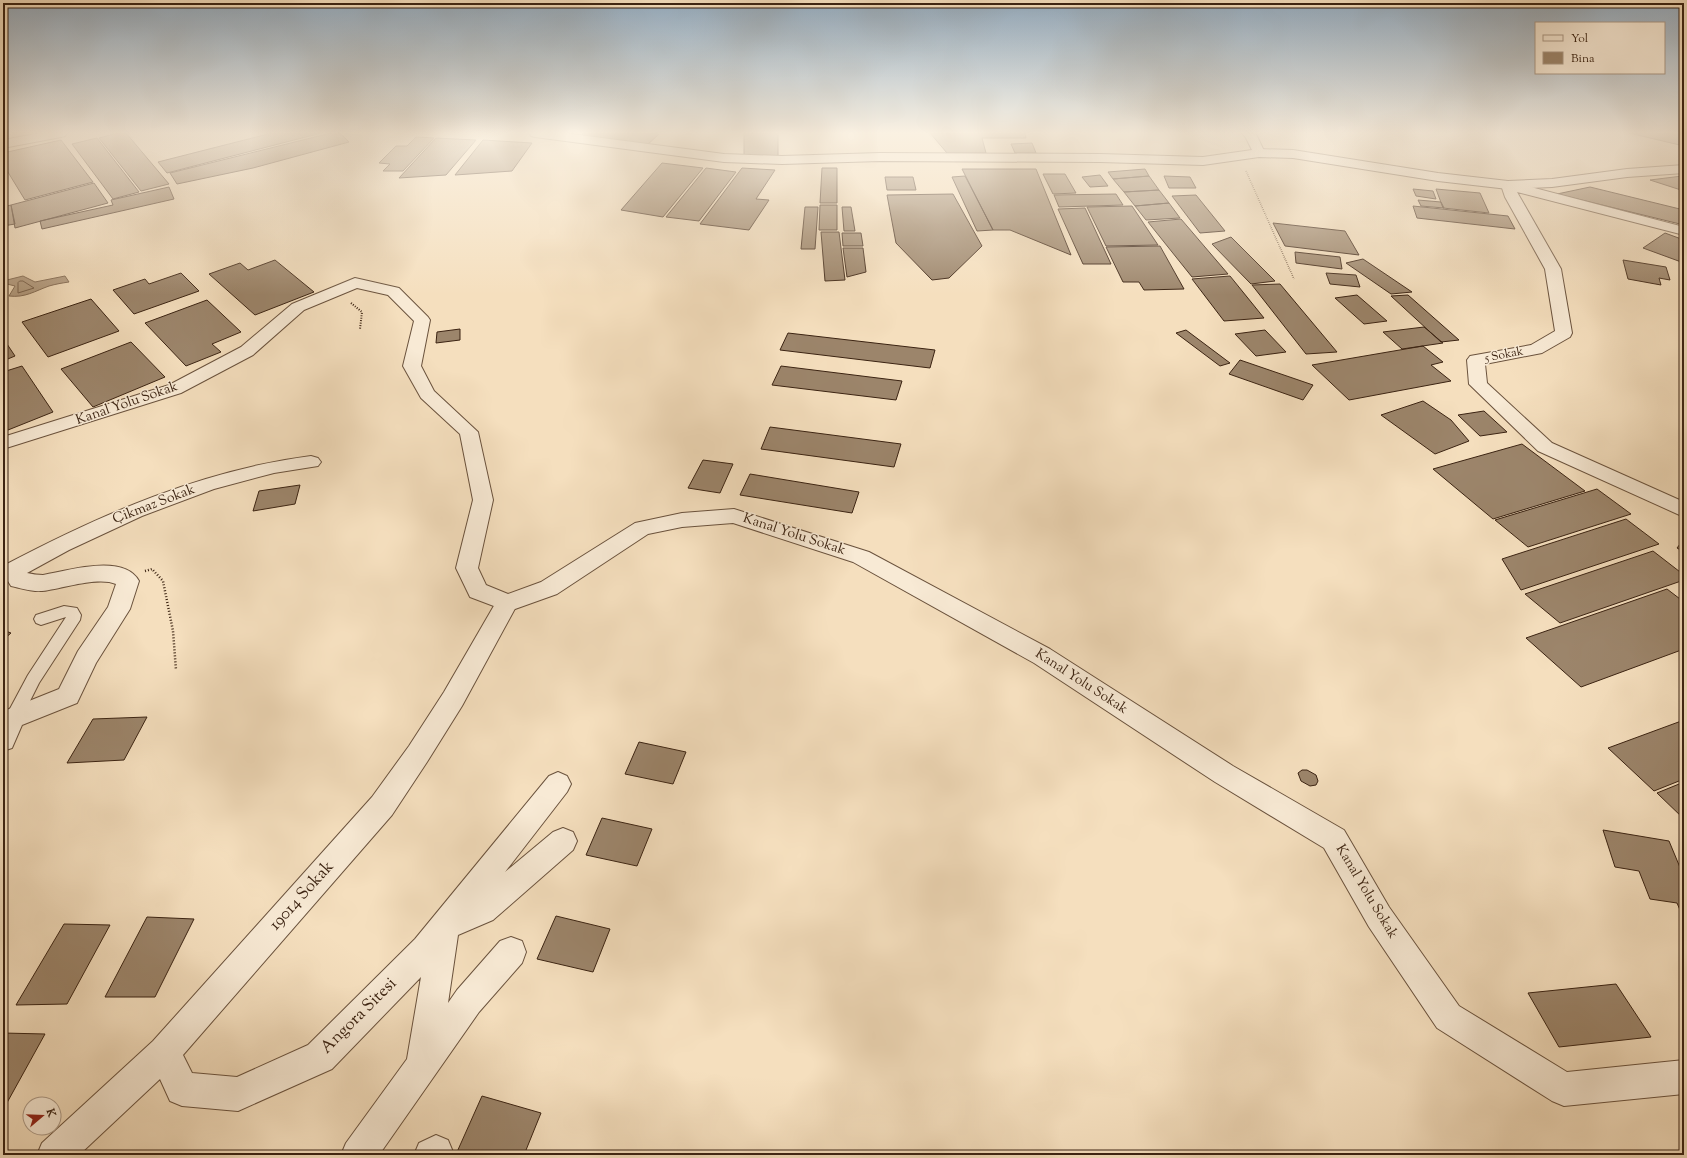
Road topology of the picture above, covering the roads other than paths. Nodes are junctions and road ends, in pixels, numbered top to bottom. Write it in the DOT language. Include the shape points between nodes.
graph roads {
  1 [pos="1509,187"];
  2 [pos="1516,187"];
  3 [pos="1684,231"];
  4 [pos="3,443"];
  5 [pos="311,462"];
  6 [pos="1684,510"];
  7 [pos="10,579"];
  8 [pos="507,603"];
  9 [pos="41,619"];
  10 [pos="13,718"];
  11 [pos="3,740"];
  12 [pos="558,784"];
  13 [pos="563,841"];
  14 [pos="444,926"];
  15 [pos="511,952"];
  16 [pos="164,1052"];
  17 [pos="422,1066"];
  18 [pos="1684,1077"];
  19 [pos="54,1155"];
  20 [pos="358,1155"];
  1 -- 6 [label="street, 5 Sokak" via="1553,269 1564,333 1536,349 1476,360 1478,384 1545,447"];
  2 -- 3 [label="street"];
  4 -- 8 [label="street, Kanal Yolu Sokak" via="175,389 247,351 298,307 355,283 393,291 422,320 412,366 427,394 469,432 483,500 467,568 478,591"];
  5 -- 7 [label="street, Çikmaz Sokak" via="274,467 208,484 135,511 61,545 13,571"];
  7 -- 10 [label="street, Çikmaz Sokak" via="41,583 102,574 119,575 128,581 119,609 86,658 68,696"];
  8 -- 16 [label="street, 19014 Sokak" via="453,699 382,806"];
  8 -- 18 [label="street, Kanal Yolu Sokak" via="549,588 642,528 682,520 734,516 861,557 1042,656 1224,774 1334,839 1379,917 1448,1016 1480,1037 1564,1089"];
  9 -- 10 [label="lane" via="64,611 72,612 74,615 33,679"];
  10 -- 11 [label="street"];
  12 -- 14 [label="street, Angora Sitesi"];
  13 -- 14 [label="street" via="483,910"];
  14 -- 16 [label="street, Angora Sitesi" via="426,950 320,1057 238,1094 182,1089"];
  14 -- 17 [label="street, Angora Sitesi"];
  15 -- 17 [label="street, Angora Sitesi" via="468,1001"];
  16 -- 19 [label="street, 19014 Sokak"];
  17 -- 20 [label="street, Angora Sitesi"];
}
